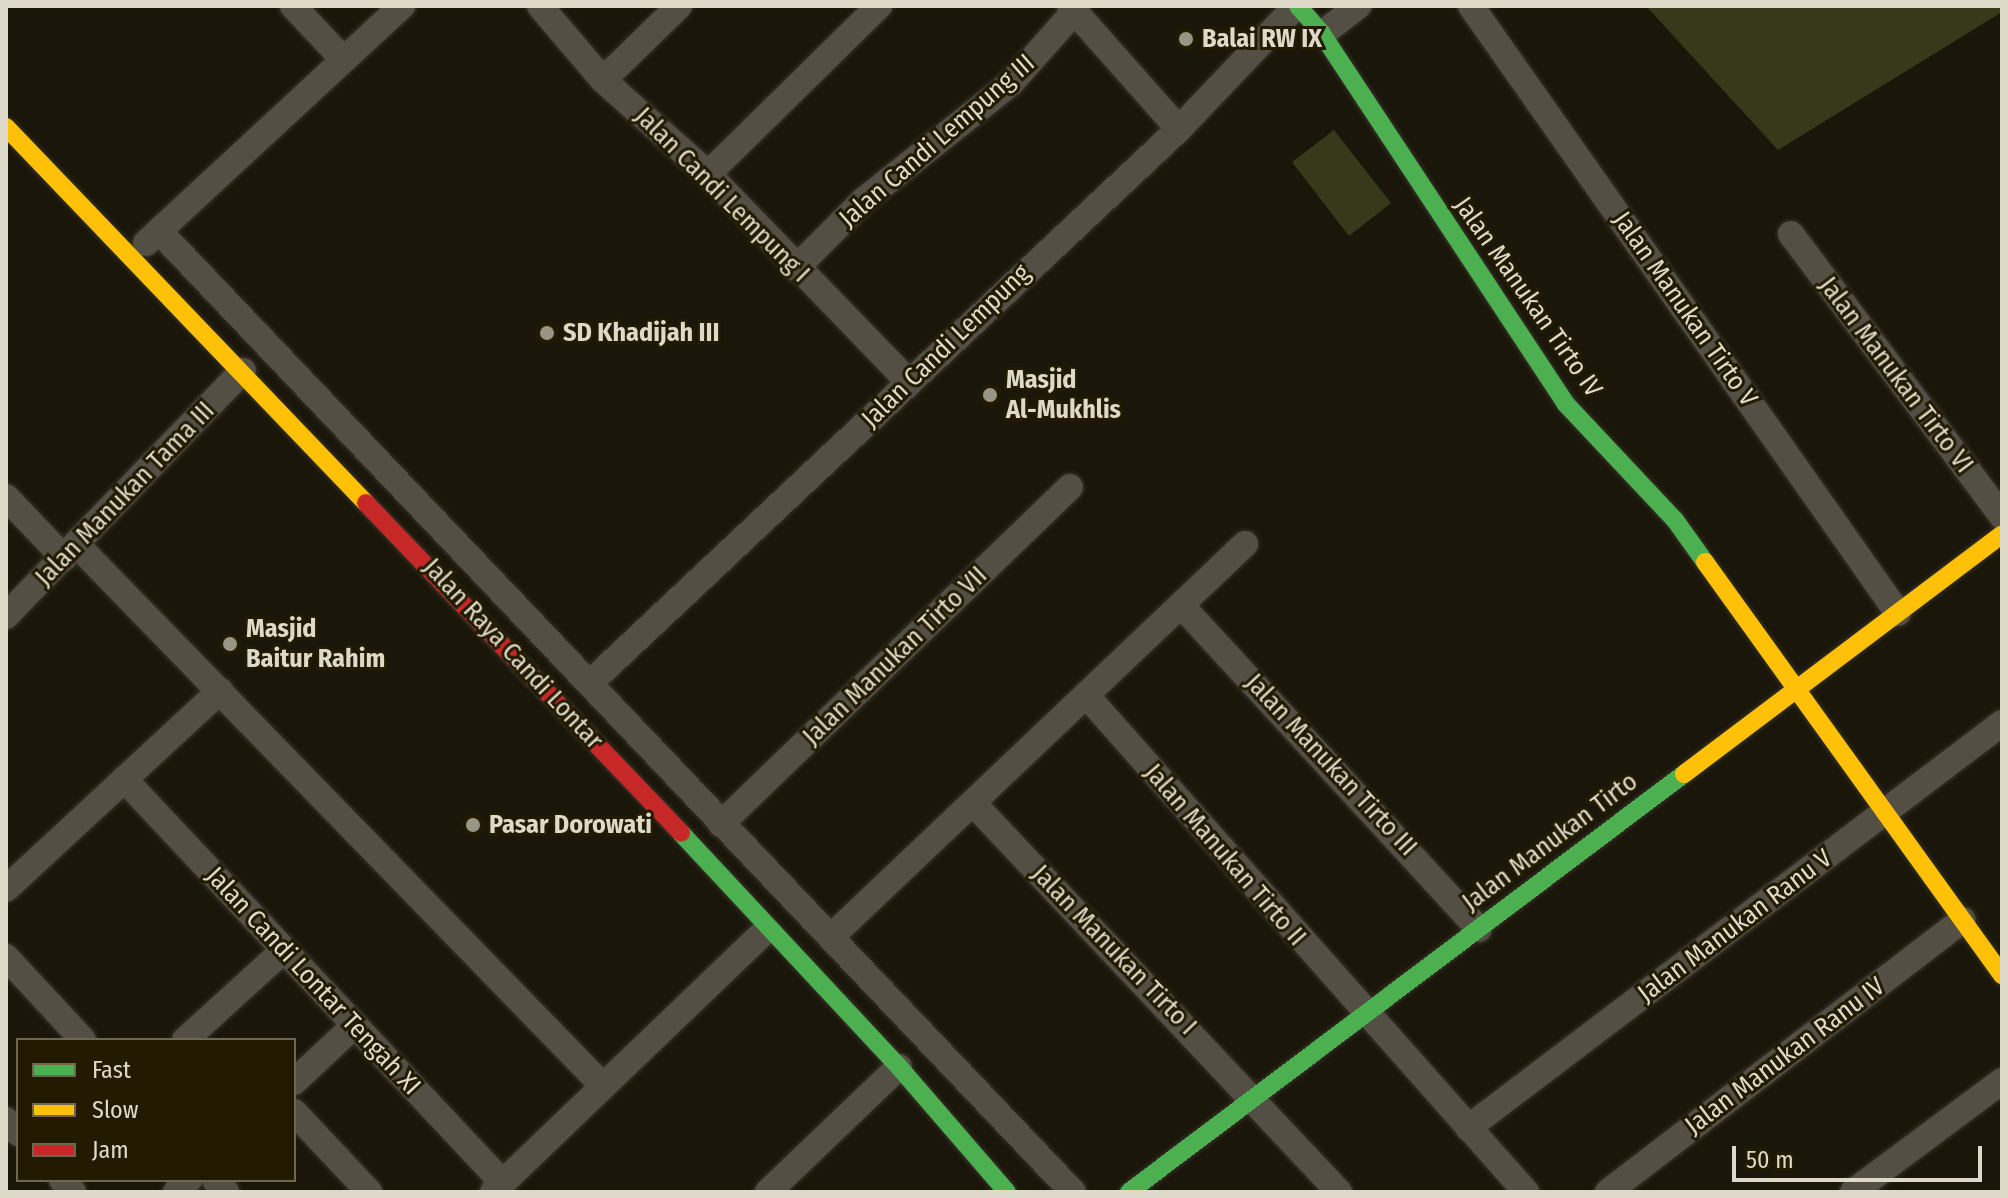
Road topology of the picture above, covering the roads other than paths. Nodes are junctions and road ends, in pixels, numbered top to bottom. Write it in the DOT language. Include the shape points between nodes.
graph roads {
  1 [pos="293,6"];
  2 [pos="402,6"];
  3 [pos="540,6"];
  4 [pos="679,6"];
  5 [pos="879,6"];
  6 [pos="1297,6"];
  7 [pos="1358,6"];
  8 [pos="1471,6"];
  9 [pos="1072,8"];
  10 [pos="1322,34"];
  11 [pos="343,59"];
  12 [pos="603,80"];
  13 [pos="6,127"];
  14 [pos="1179,129"];
  15 [pos="708,174"];
  16 [pos="159,231"];
  17 [pos="1791,234"];
  18 [pos="133,255"];
  19 [pos="796,268"];
  20 [pos="243,371"];
  21 [pos="909,382"];
  22 [pos="317,394"];
  23 [pos="289,420"];
  24 [pos="1070,487"];
  25 [pos="6,497"];
  26 [pos="2002,516"];
  27 [pos="2002,534"];
  28 [pos="1245,544"];
  29 [pos="70,551"];
  30 [pos="1181,605"];
  31 [pos="518,610"];
  32 [pos="1898,613"];
  33 [pos="6,616"];
  34 [pos="494,633"];
  35 [pos="591,682"];
  36 [pos="1799,688"];
  37 [pos="220,691"];
  38 [pos="1086,695"];
  39 [pos="1998,734"];
  40 [pos="639,736"];
  41 [pos="613,760"];
  42 [pos="124,779"];
  43 [pos="973,803"];
  44 [pos="1883,814"];
  45 [pos="716,819"];
  46 [pos="686,841"];
  47 [pos="6,889"];
  48 [pos="1963,920"];
  49 [pos="1479,929"];
  50 [pos="766,930"];
  51 [pos="831,937"];
  52 [pos="284,950"];
  53 [pos="6,957"];
  54 [pos="2002,975"];
  55 [pos="1365,1015"];
  56 [pos="355,1025"];
  57 [pos="81,1038"];
  58 [pos="187,1038"];
  59 [pos="899,1067"];
  60 [pos="296,1080"];
  61 [pos="2002,1081"];
  62 [pos="603,1086"];
  63 [pos="1255,1098"];
  64 [pos="296,1114"];
  65 [pos="1468,1128"];
  66 [pos="498,1187"];
  67 [pos="369,1192"];
  68 [pos="768,1192"];
  69 [pos="1007,1192"];
  70 [pos="1073,1192"];
  71 [pos="1129,1192"];
  72 [pos="1339,1192"];
  73 [pos="1526,1192"];
  74 [pos="1608,1192"];
  75 [pos="1853,1192"];
  1 -- 11 [label="street"];
  2 -- 11 [label="street"];
  3 -- 12 [label="street, Jalan Candi Lempung I"];
  4 -- 12 [label="street"];
  5 -- 15 [label="street"];
  6 -- 10 [label="street, Jalan Manukan Tirto IV"];
  6 -- 14 [label="street, Jalan Candi Lempung"];
  7 -- 10 [label="street"];
  8 -- 32 [label="street, Jalan Manukan Tirto V"];
  9 -- 14 [label="street"];
  9 -- 19 [label="street, Jalan Candi Lempung III" via="1011,83 864,200"];
  10 -- 36 [label="street, Jalan Manukan Tirto IV" via="1565,403 1675,520"];
  11 -- 16 [label="street"];
  12 -- 15 [label="street, Jalan Candi Lempung I"];
  13 -- 18 [label="street, Jalan Raya Candi Lontar"];
  14 -- 21 [label="street, Jalan Candi Lempung"];
  15 -- 19 [label="street, Jalan Candi Lempung I"];
  16 -- 18 [label="street"];
  16 -- 22 [label="street, Jalan Raya Candi Lontar"];
  17 -- 26 [label="street, Jalan Manukan Tirto VI"];
  18 -- 20 [label="street, Jalan Raya Candi Lontar"];
  19 -- 21 [label="street, Jalan Candi Lempung I"];
  20 -- 23 [label="street, Jalan Raya Candi Lontar"];
  20 -- 29 [label="street, Jalan Manukan Tama III"];
  21 -- 35 [label="street, Jalan Candi Lempung"];
  22 -- 23 [label="street"];
  22 -- 31 [label="street, Jalan Raya Candi Lontar"];
  23 -- 34 [label="street, Jalan Raya Candi Lontar"];
  24 -- 45 [label="street, Jalan Manukan Tirto VII"];
  25 -- 29 [label="street"];
  27 -- 32 [label="street, Jalan Manukan Tirto"];
  28 -- 30 [label="street"];
  29 -- 33 [label="street, Jalan Manukan Tama III"];
  29 -- 37 [label="street"];
  30 -- 38 [label="street"];
  30 -- 49 [label="street, Jalan Manukan Tirto III"];
  31 -- 34 [label="street"];
  31 -- 35 [label="street, Jalan Raya Candi Lontar"];
  32 -- 36 [label="street, Jalan Manukan Tirto"];
  34 -- 41 [label="street, Jalan Raya Candi Lontar"];
  35 -- 40 [label="street, Jalan Raya Candi Lontar"];
  36 -- 44 [label="street, Jalan Manukan Tirto IV"];
  36 -- 49 [label="street, Jalan Manukan Tirto"];
  37 -- 42 [label="street"];
  37 -- 62 [label="street"];
  38 -- 43 [label="street"];
  38 -- 55 [label="street, Jalan Manukan Tirto II"];
  39 -- 44 [label="street, Jalan Manukan Ranu V"];
  40 -- 41 [label="street"];
  40 -- 45 [label="street, Jalan Raya Candi Lontar"];
  41 -- 46 [label="street, Jalan Raya Candi Lontar"];
  42 -- 47 [label="street"];
  42 -- 52 [label="street, Jalan Candi Lontar Tengah XI"];
  43 -- 51 [label="street"];
  43 -- 63 [label="street, Jalan Manukan Tirto I"];
  44 -- 48 [label="street, Jalan Manukan Tirto IV"];
  44 -- 65 [label="street, Jalan Manukan Ranu V"];
  45 -- 46 [label="street, Jalan Manukan Tirto VII"];
  45 -- 51 [label="street, Jalan Raya Candi Lontar"];
  46 -- 50 [label="street, Jalan Raya Candi Lontar"];
  48 -- 54 [label="street, Jalan Manukan Tirto IV"];
  48 -- 74 [label="street, Jalan Manukan Ranu IV"];
  49 -- 55 [label="street, Jalan Manukan Tirto"];
  50 -- 59 [label="street, Jalan Raya Candi Lontar"];
  50 -- 62 [label="street"];
  51 -- 70 [label="street, Jalan Raya Candi Lontar"];
  52 -- 56 [label="street, Jalan Candi Lontar Tengah XI"];
  52 -- 58 [label="street"];
  53 -- 57 [label="street"];
  55 -- 63 [label="street, Jalan Manukan Tirto"];
  55 -- 65 [label="street, Jalan Manukan Tirto II"];
  56 -- 60 [label="street"];
  56 -- 66 [label="street, Jalan Candi Lontar Tengah XI"];
  59 -- 68 [label="street"];
  59 -- 69 [label="street, Jalan Raya Candi Lontar"];
  61 -- 75 [label="street"];
  62 -- 66 [label="street"];
  63 -- 71 [label="street, Jalan Manukan Tirto"];
  63 -- 72 [label="street, Jalan Manukan Tirto I"];
  64 -- 67 [label="street"];
  65 -- 73 [label="street, Jalan Manukan Tirto II"];
}
